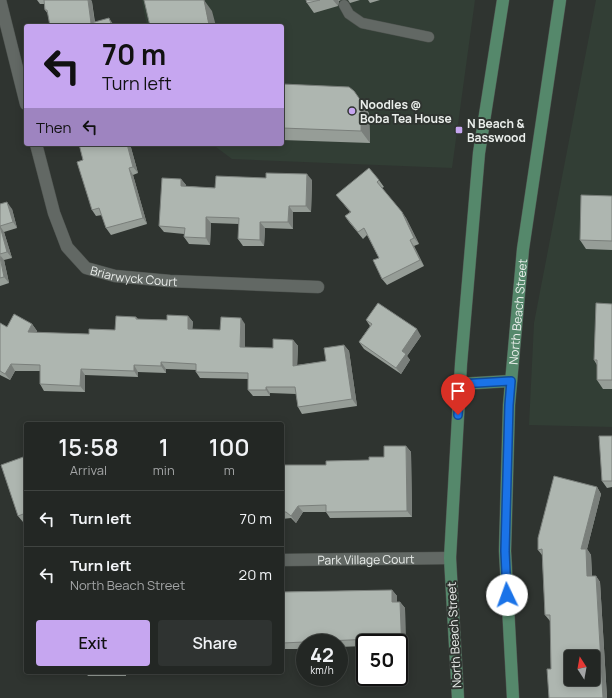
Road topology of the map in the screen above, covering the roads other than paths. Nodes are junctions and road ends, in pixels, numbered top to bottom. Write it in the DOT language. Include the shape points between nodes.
graph roads {
  1 [pos="0,0"];
  2 [pos="503,0"];
  3 [pos="560,3"];
  4 [pos="344,5"];
  5 [pos="429,37"];
  6 [pos="24,96"];
  7 [pos="37,146"];
  8 [pos="318,287"];
  9 [pos="511,381"];
  10 [pos="460,384"];
  11 [pos="450,558"];
  12 [pos="284,560"];
  13 [pos="458,698"];
  14 [pos="513,698"];
  1 -- 6 [label="street"];
  2 -- 10 [label="main road, North Beach Street" via="479,153"];
  3 -- 9 [label="main road, North Beach Street" via="523,249"];
  4 -- 5 [label="lane" via="349,14 362,24"];
  7 -- 8 [label="street, Briarwyck Court" via="54,213 67,247 86,268 115,276 170,281"];
  9 -- 10 [label="main road"];
  9 -- 14 [label="main road, North Beach Street" via="505,551"];
  10 -- 11 [label="main road, North Beach Street"];
  11 -- 12 [label="street, Park Village Court"];
  11 -- 13 [label="main road, North Beach Street"];
}
